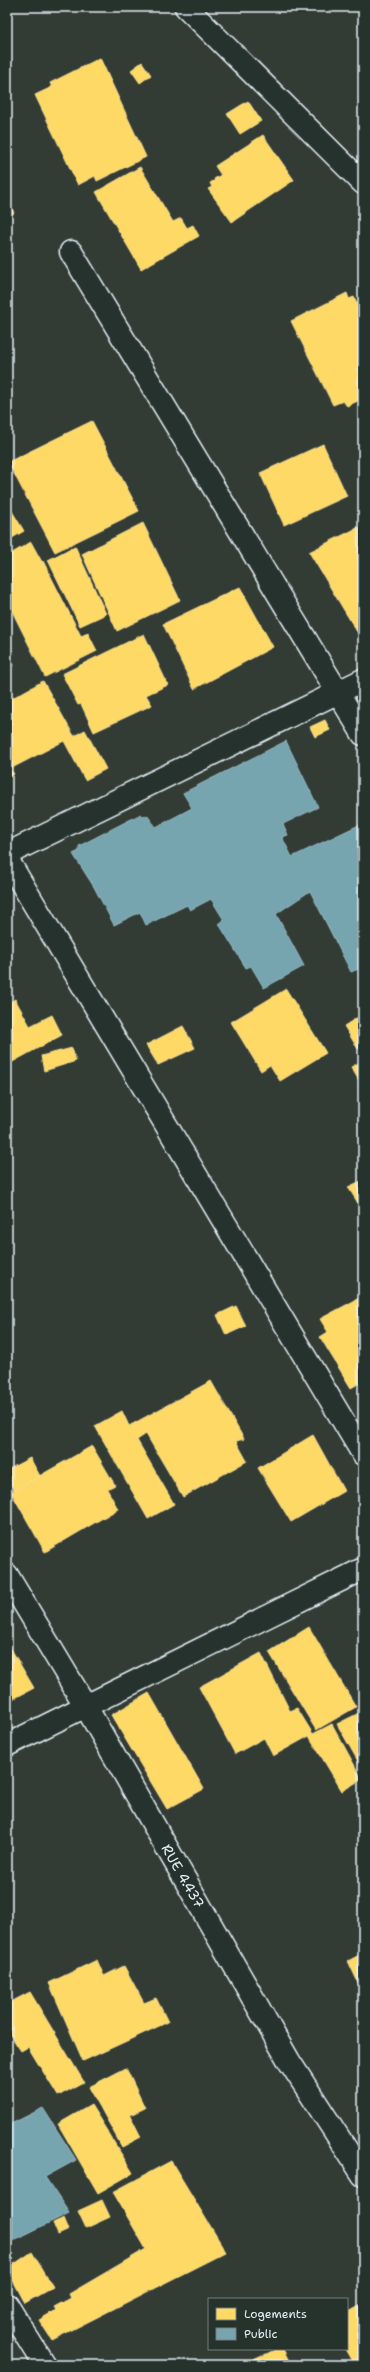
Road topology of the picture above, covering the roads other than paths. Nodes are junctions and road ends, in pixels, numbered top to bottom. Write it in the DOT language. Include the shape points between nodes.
graph roads {
  1 [pos="186,7"];
  2 [pos="363,183"];
  3 [pos="71,252"];
  4 [pos="363,680"];
  5 [pos="338,692"];
  6 [pos="363,734"];
  7 [pos="7,854"];
  8 [pos="7,859"];
  9 [pos="363,1454"];
  10 [pos="363,1569"];
  11 [pos="7,1575"];
  12 [pos="85,1705"];
  13 [pos="7,1745"];
  14 [pos="363,2175"];
  15 [pos="7,2305"];
  16 [pos="44,2365"];
  1 -- 2 [label="street"];
  3 -- 5 [label="street"];
  4 -- 5 [label="street"];
  5 -- 6 [label="street"];
  5 -- 7 [label="street"];
  8 -- 9 [label="street"];
  10 -- 12 [label="street"];
  11 -- 12 [label="street, RUE 4.437"];
  12 -- 13 [label="street"];
  12 -- 14 [label="street, RUE 4.437" via="288,2061"];
  15 -- 16 [label="street"];
}
